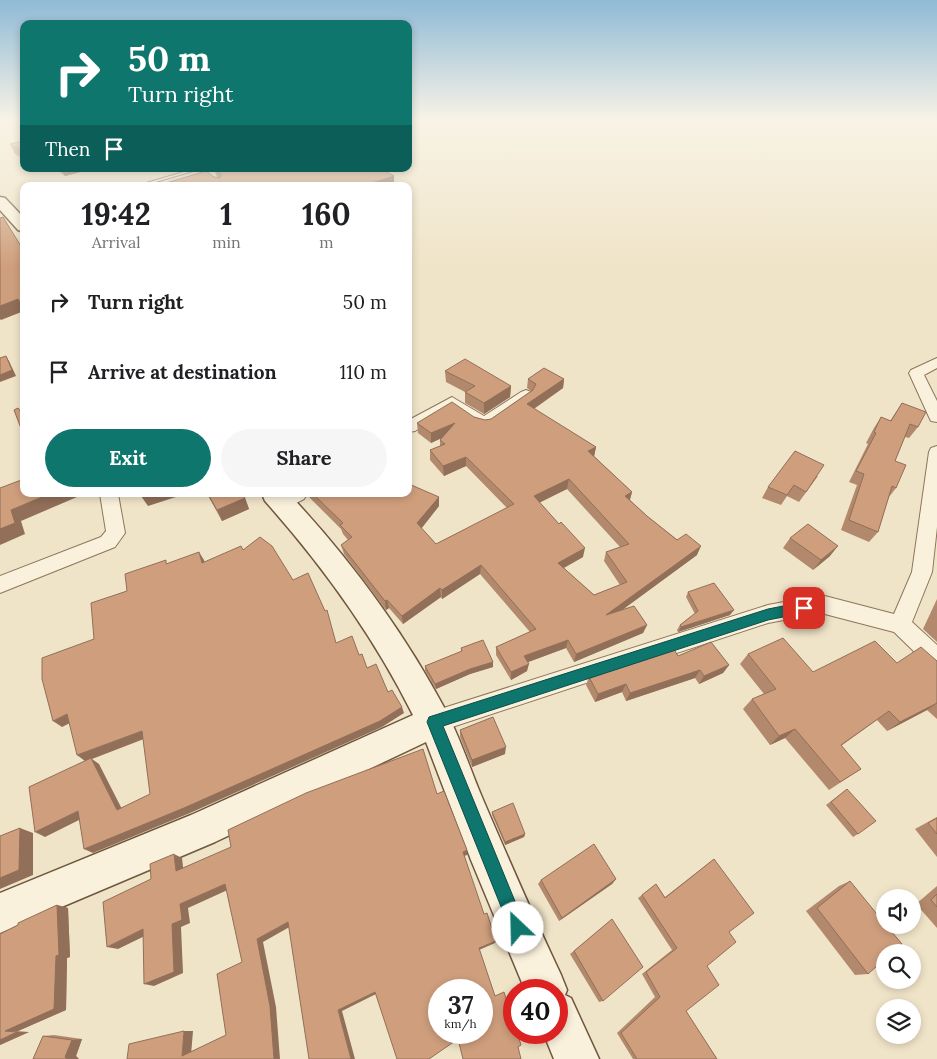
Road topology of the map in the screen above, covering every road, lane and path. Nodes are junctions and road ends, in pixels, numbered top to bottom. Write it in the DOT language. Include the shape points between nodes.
graph roads {
  1 [pos="188,172"];
  2 [pos="203,172"];
  3 [pos="207,175"];
  4 [pos="152,182"];
  5 [pos="0,201"];
  6 [pos="20,220"];
  7 [pos="20,222"];
  8 [pos="0,225"];
  9 [pos="937,362"];
  10 [pos="526,395"];
  11 [pos="937,417"];
  12 [pos="412,425"];
  13 [pos="937,452"];
  14 [pos="110,497"];
  15 [pos="285,497"];
  16 [pos="0,585"];
  17 [pos="900,625"];
  18 [pos="937,659"];
  19 [pos="434,722"];
  20 [pos="0,913"];
  21 [pos="541,979"];
  22 [pos="568,1039"];
  23 [pos="577,1059"];
  1 -- 4 [label="lane"];
  2 -- 3 [label="lane"];
  5 -- 6 [label="street"];
  7 -- 8 [label="street"];
  9 -- 11 [label="street" via="916,373"];
  10 -- 12 [label="street" via="484,423 452,402"];
  13 -- 17 [label="street" via="922,572"];
  14 -- 16 [label="street" via="116,533 108,542"];
  15 -- 19 [label="street" via="301,523 363,602"];
  17 -- 18 [label="street"];
  17 -- 19 [label="street" via="821,604 768,614"];
  19 -- 20 [label="street" via="202,829"];
  19 -- 21 [label="street"];
  22 -- 23 [label="street"];
}
